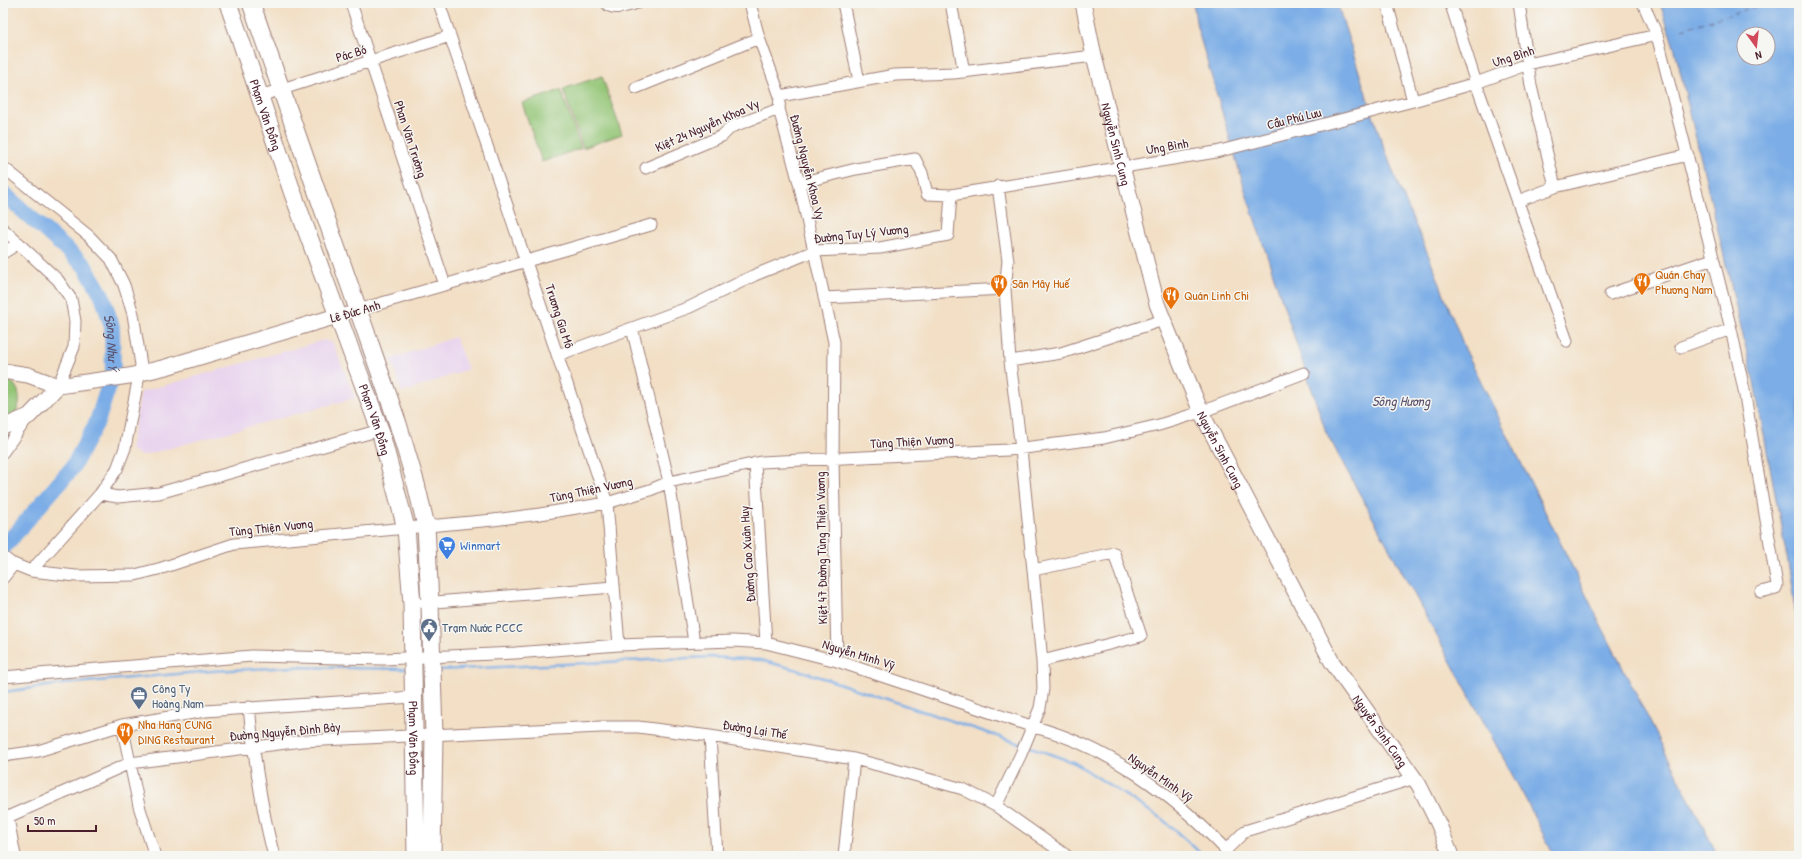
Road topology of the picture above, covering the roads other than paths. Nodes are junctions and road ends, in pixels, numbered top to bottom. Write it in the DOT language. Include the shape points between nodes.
graph roads {
  1 [pos="228,3"];
  2 [pos="251,3"];
  3 [pos="351,3"];
  4 [pos="439,3"];
  5 [pos="606,3"];
  6 [pos="638,3"];
  7 [pos="750,3"];
  8 [pos="843,3"];
  9 [pos="952,3"];
  10 [pos="1083,3"];
  11 [pos="1386,3"];
  12 [pos="1519,3"];
  13 [pos="1644,3"];
  14 [pos="1452,8"];
  15 [pos="1657,35"];
  16 [pos="450,36"];
  17 [pos="759,38"];
  18 [pos="1094,56"];
  19 [pos="371,62"];
  20 [pos="1528,64"];
  21 [pos="964,72"];
  22 [pos="859,81"];
  23 [pos="1476,83"];
  24 [pos="636,88"];
  25 [pos="281,90"];
  26 [pos="260,96"];
  27 [pos="780,96"];
  28 [pos="1413,101"];
  29 [pos="779,108"];
  30 [pos="1379,111"];
  31 [pos="1216,152"];
  32 [pos="1688,155"];
  33 [pos="3,166"];
  34 [pos="646,168"];
  35 [pos="1123,168"];
  36 [pos="800,183"];
  37 [pos="998,186"];
  38 [pos="1555,187"];
  39 [pos="951,195"];
  40 [pos="1518,200"];
  41 [pos="651,225"];
  42 [pos="3,229"];
  43 [pos="19,243"];
  44 [pos="814,251"];
  45 [pos="3,252"];
  46 [pos="1713,259"];
  47 [pos="526,260"];
  48 [pos="445,285"];
  49 [pos="1005,289"];
  50 [pos="1610,294"];
  51 [pos="824,298"];
  52 [pos="358,310"];
  53 [pos="337,316"];
  54 [pos="1163,320"];
  55 [pos="632,328"];
  56 [pos="1731,329"];
  57 [pos="1567,341"];
  58 [pos="1681,347"];
  59 [pos="558,355"];
  60 [pos="1010,362"];
  61 [pos="3,371"];
  62 [pos="1304,373"];
  63 [pos="135,375"];
  64 [pos="58,386"];
  65 [pos="1201,412"];
  66 [pos="29,416"];
  67 [pos="3,426"];
  68 [pos="380,430"];
  69 [pos="1021,449"];
  70 [pos="3,452"];
  71 [pos="833,459"];
  72 [pos="755,463"];
  73 [pos="669,482"];
  74 [pos="100,494"];
  75 [pos="607,503"];
  76 [pos="426,526"];
  77 [pos="406,528"];
  78 [pos="9,562"];
  79 [pos="1033,570"];
  80 [pos="31,571"];
  81 [pos="3,578"];
  82 [pos="613,587"];
  83 [pos="1761,592"];
  84 [pos="430,603"];
  85 [pos="412,604"];
  86 [pos="694,642"];
  87 [pos="766,643"];
  88 [pos="619,645"];
  89 [pos="837,661"];
  90 [pos="1042,661"];
  91 [pos="432,665"];
  92 [pos="413,666"];
  93 [pos="3,676"];
  94 [pos="413,697"];
  95 [pos="248,707"];
  96 [pos="122,725"];
  97 [pos="1030,731"];
  98 [pos="434,736"];
  99 [pos="710,736"];
  100 [pos="414,737"];
  101 [pos="252,747"];
  102 [pos="3,756"];
  103 [pos="854,759"];
  104 [pos="130,763"];
  105 [pos="1415,778"];
  106 [pos="996,806"];
  107 [pos="5,819"];
  108 [pos="15,856"];
  109 [pos="155,856"];
  110 [pos="274,856"];
  111 [pos="416,856"];
  112 [pos="432,856"];
  113 [pos="717,856"];
  114 [pos="844,856"];
  115 [pos="1067,856"];
  116 [pos="1451,856"];
  1 -- 26 [label="main road, Phạm Văn Đồng"];
  2 -- 25 [label="main road, Phạm Văn Đồng"];
  3 -- 19 [label="street, Phan Văn Trường"];
  4 -- 16 [label="street, Trương Gia Mô"];
  5 -- 6 [label="street" via="614,8"];
  7 -- 17 [label="street, Đường Nguyễn Khoa Vy"];
  8 -- 22 [label="street"];
  9 -- 21 [label="street"];
  10 -- 18 [label="main road, Nguyễn Sinh Cung"];
  11 -- 28 [label="street"];
  12 -- 20 [label="street"];
  13 -- 15 [label="street"];
  14 -- 23 [label="street"];
  15 -- 20 [label="street, Ưng Bình"];
  15 -- 32 [label="street"];
  16 -- 19 [label="street, Pác Bó"];
  16 -- 47 [label="street, Trương Gia Mô"];
  17 -- 24 [label="street"];
  17 -- 27 [label="street, Đường Nguyễn Khoa Vy"];
  18 -- 21 [label="street"];
  18 -- 35 [label="main road, Nguyễn Sinh Cung"];
  19 -- 25 [label="street, Pác Bó"];
  19 -- 48 [label="street, Phan Văn Trường"];
  20 -- 23 [label="street, Ưng Bình"];
  20 -- 38 [label="street"];
  21 -- 22 [label="street" via="894,75"];
  22 -- 27 [label="street"];
  23 -- 28 [label="street, Ưng Bình"];
  23 -- 40 [label="street"];
  25 -- 26 [label="street, Pác Bó"];
  25 -- 52 [label="main road, Phạm Văn Đồng"];
  26 -- 53 [label="main road, Phạm Văn Đồng"];
  27 -- 29 [label="street, Đường Nguyễn Khoa Vy"];
  28 -- 30 [label="street, Ưng Bình"];
  29 -- 34 [label="street, Kiệt 24 Nguyễn Khoa Vy" via="731,127 722,136"];
  29 -- 36 [label="street, Đường Nguyễn Khoa Vy"];
  30 -- 31 [label="street, Cầu Phú Lưu"];
  31 -- 35 [label="street, Ưng Bình"];
  32 -- 38 [label="street"];
  32 -- 46 [label="street"];
  33 -- 63 [label="street" via="90,236 111,259 124,285 133,314 141,365"];
  35 -- 37 [label="street"];
  35 -- 54 [label="main road, Nguyễn Sinh Cung"];
  36 -- 39 [label="street" via="856,169 915,159 922,173 927,194"];
  36 -- 44 [label="street, Đường Nguyễn Khoa Vy"];
  37 -- 39 [label="street"];
  37 -- 49 [label="street" via="1008,261"];
  38 -- 40 [label="street"];
  39 -- 44 [label="street, Đường Tuy Lý Vương" via="948,235 880,248"];
  40 -- 57 [label="street"];
  41 -- 47 [label="street, Lê Đức Anh"];
  42 -- 43 [label="street"];
  43 -- 45 [label="street"];
  43 -- 64 [label="street" via="58,280 71,299 76,320 74,347"];
  44 -- 51 [label="street, Đường Nguyễn Khoa Vy"];
  44 -- 55 [label="street, Đường Tuy Lý Vương" via="755,275 690,307"];
  46 -- 50 [label="street"];
  46 -- 56 [label="street"];
  47 -- 48 [label="street, Lê Đức Anh"];
  47 -- 59 [label="street, Trương Gia Mô"];
  48 -- 52 [label="street, Lê Đức Anh"];
  49 -- 51 [label="street"];
  49 -- 60 [label="street"];
  51 -- 71 [label="street, Đường Nguyễn Khoa Vy" via="834,342"];
  52 -- 53 [label="street, Lê Đức Anh"];
  52 -- 76 [label="main road, Phạm Văn Đồng" via="398,424"];
  53 -- 63 [label="main road, Lê Đức Anh"];
  53 -- 68 [label="main road, Phạm Văn Đồng"];
  54 -- 60 [label="street" via="1061,353"];
  54 -- 65 [label="main road, Nguyễn Sinh Cung"];
  55 -- 59 [label="street, Đường Tuy Lý Vương"];
  55 -- 73 [label="street"];
  56 -- 58 [label="street"];
  56 -- 83 [label="street" via="1744,390 1777,585 1776,588"];
  59 -- 75 [label="street, Trương Gia Mô"];
  60 -- 69 [label="street"];
  61 -- 64 [label="main road, Lê Đức Anh" via="28,375"];
  62 -- 65 [label="street, Tùng Thiện Vương"];
  63 -- 64 [label="main road, Lê Đức Anh"];
  63 -- 74 [label="street" via="126,448 117,469"];
  64 -- 66 [label="main road"];
  65 -- 69 [label="street, Tùng Thiện Vương" via="1104,438"];
  65 -- 105 [label="main road, Nguyễn Sinh Cung" via="1332,662"];
  66 -- 67 [label="main road"];
  66 -- 70 [label="street"];
  68 -- 74 [label="street" via="159,493 118,497"];
  68 -- 77 [label="main road, Phạm Văn Đồng"];
  69 -- 71 [label="street, Tùng Thiện Vương"];
  69 -- 79 [label="street"];
  71 -- 72 [label="street, Tùng Thiện Vương"];
  71 -- 89 [label="street, Kiệt 47 Đường Tùng Thiện Vương"];
  72 -- 73 [label="street, Tùng Thiện Vương"];
  72 -- 87 [label="street, Đường Cao Xuân Huy"];
  73 -- 75 [label="street, Tùng Thiện Vương"];
  73 -- 86 [label="street"];
  74 -- 80 [label="street"];
  75 -- 76 [label="street, Tùng Thiện Vương" via="493,520"];
  75 -- 82 [label="street, Trương Gia Mô"];
  76 -- 77 [label="street, Tùng Thiện Vương"];
  76 -- 84 [label="main road, Phạm Văn Đồng"];
  77 -- 80 [label="street, Tùng Thiện Vương" via="234,544 135,575 76,576"];
  77 -- 85 [label="main road, Phạm Văn Đồng"];
  78 -- 80 [label="street, Tùng Thiện Vương"];
  78 -- 81 [label="street"];
  79 -- 90 [label="street"];
  79 -- 90 [label="street" via="1114,553 1141,636"];
  82 -- 84 [label="street"];
  82 -- 88 [label="street, Trương Gia Mô"];
  84 -- 85 [label="street"];
  84 -- 91 [label="main road, Phạm Văn Đồng"];
  85 -- 92 [label="main road, Phạm Văn Đồng"];
  86 -- 87 [label="street, Nguyễn Minh Vỹ"];
  86 -- 88 [label="street, Nguyễn Minh Vỹ"];
  87 -- 89 [label="street, Nguyễn Minh Vỹ"];
  88 -- 91 [label="street, Nguyễn Minh Vỹ" via="515,653"];
  89 -- 97 [label="street, Nguyễn Minh Vỹ"];
  90 -- 97 [label="street" via="1043,689 1040,708"];
  91 -- 92 [label="street, Nguyễn Minh Vỹ"];
  91 -- 98 [label="main road, Phạm Văn Đồng"];
  92 -- 93 [label="street, Nguyễn Minh Vỹ" via="383,659 252,656"];
  92 -- 94 [label="main road, Phạm Văn Đồng"];
  94 -- 95 [label="street"];
  94 -- 100 [label="main road, Phạm Văn Đồng"];
  95 -- 96 [label="street" via="205,711"];
  95 -- 101 [label="street"];
  96 -- 102 [label="street" via="38,751"];
  96 -- 104 [label="street"];
  97 -- 105 [label="street, Nguyễn Minh Vỹ" via="1057,733 1122,766 1176,802 1226,850 1245,831"];
  97 -- 106 [label="street"];
  98 -- 99 [label="street, Đường Lại Thế" via="638,727"];
  98 -- 100 [label="street, Đường Lại Thế"];
  98 -- 112 [label="main road, Phạm Văn Đồng"];
  99 -- 103 [label="street, Đường Lại Thế"];
  99 -- 113 [label="street"];
  100 -- 101 [label="street, Đường Nguyễn Đình Bảy" via="302,741"];
  100 -- 111 [label="main road, Phạm Văn Đồng"];
  101 -- 104 [label="street, Đường Nguyễn Đình Bảy"];
  101 -- 110 [label="street"];
  103 -- 106 [label="street, Đường Lại Thế" via="963,789"];
  103 -- 114 [label="street"];
  104 -- 107 [label="street, Đường Nguyễn Đình Bảy"];
  104 -- 109 [label="street" via="139,806"];
  105 -- 116 [label="main road, Nguyễn Sinh Cung" via="1439,825"];
  106 -- 115 [label="street, Đường Lại Thế"];
  107 -- 108 [label="street"];
}
